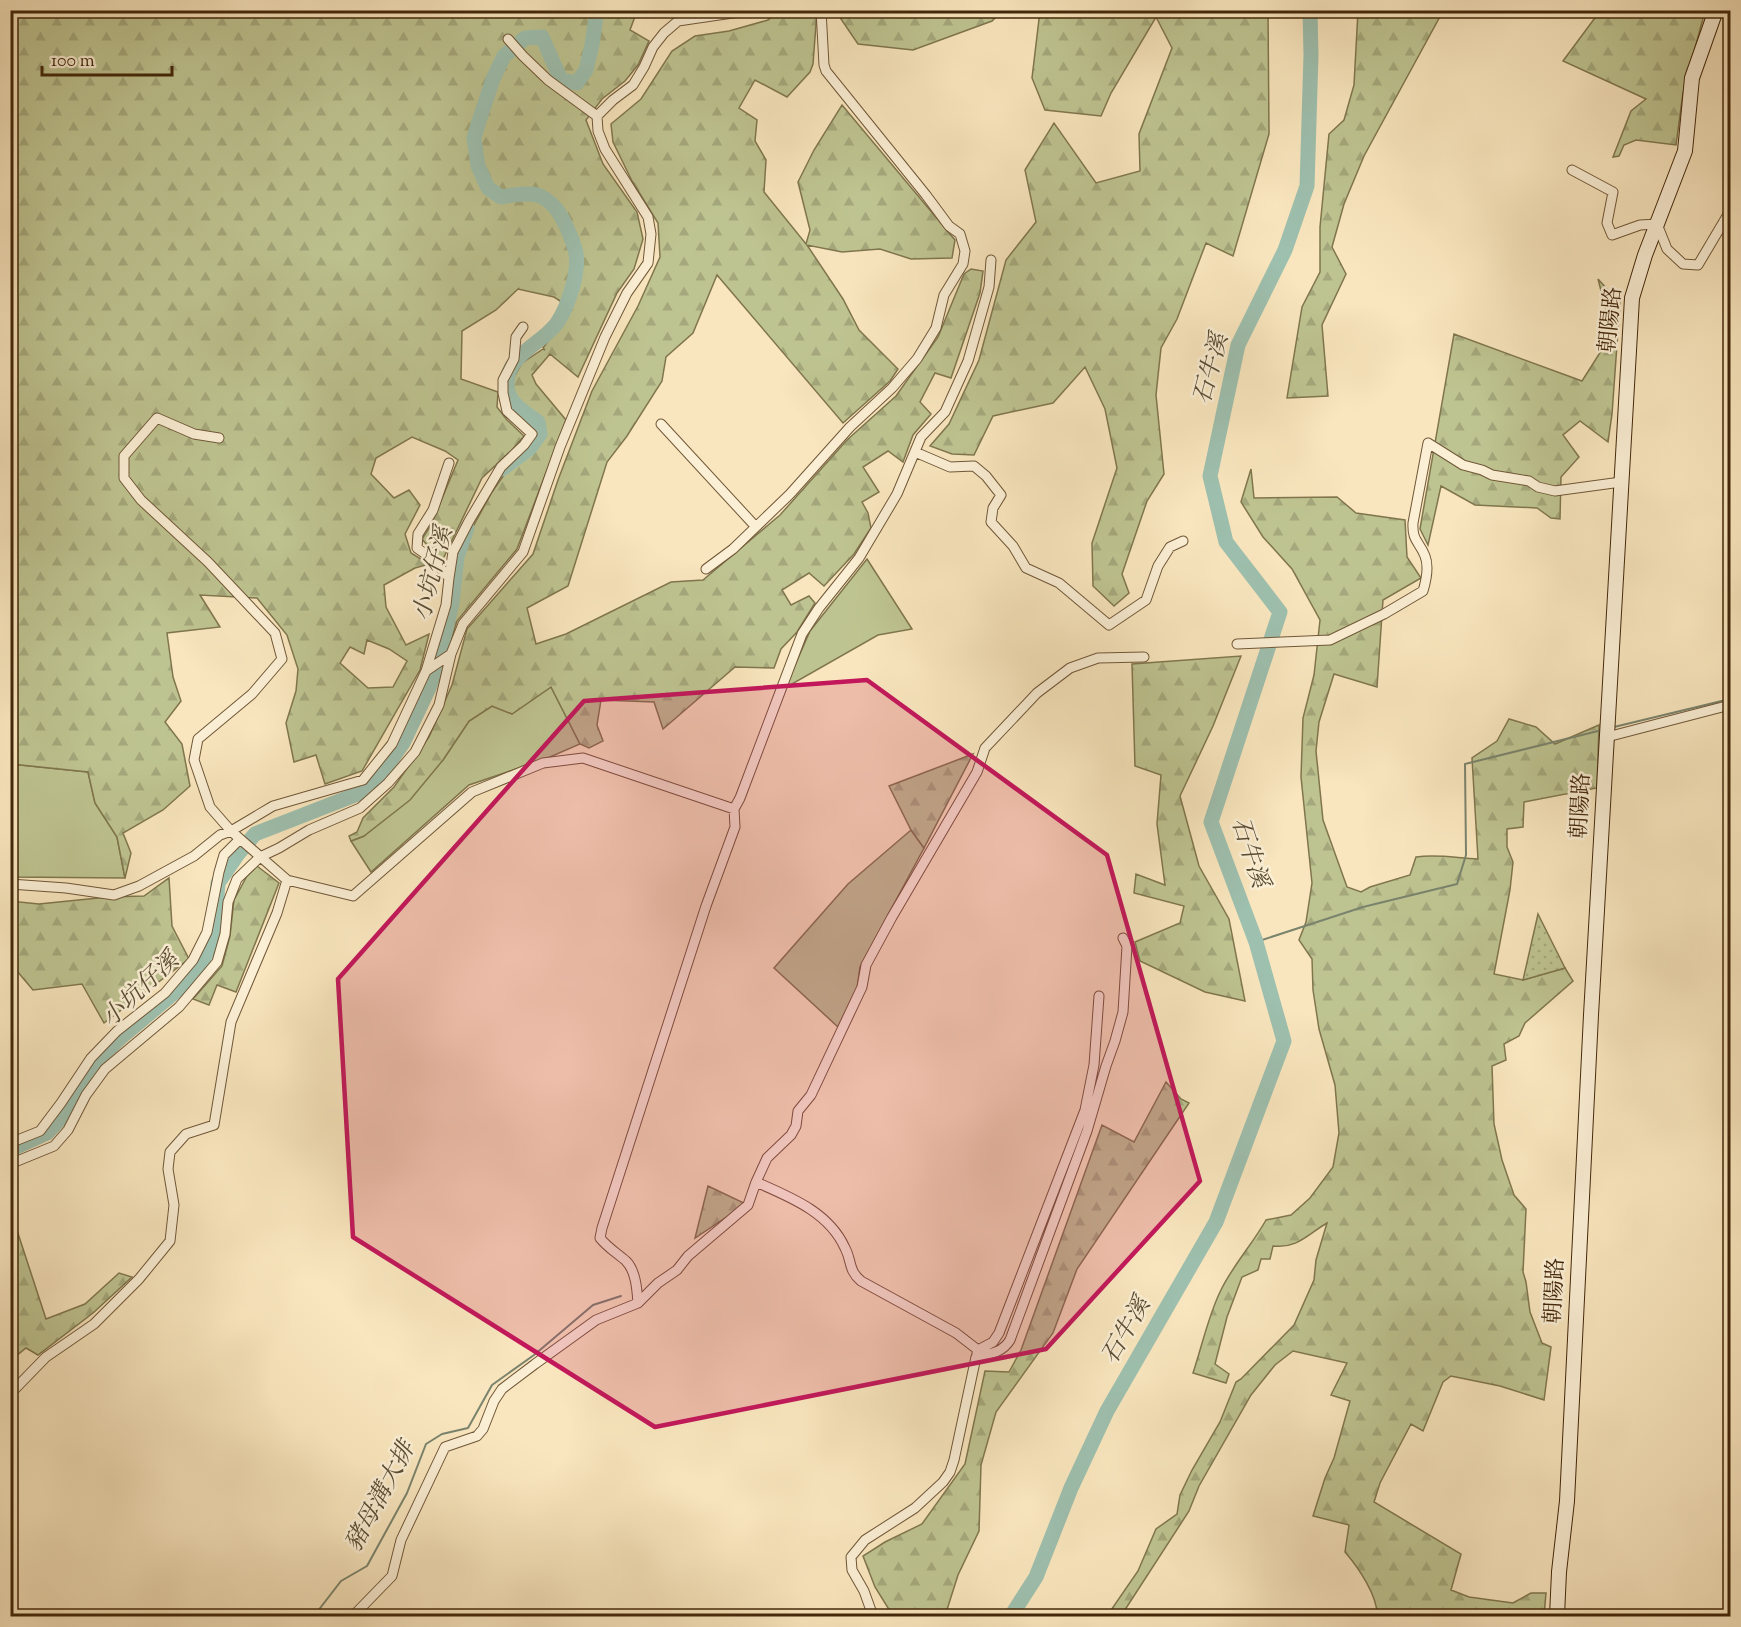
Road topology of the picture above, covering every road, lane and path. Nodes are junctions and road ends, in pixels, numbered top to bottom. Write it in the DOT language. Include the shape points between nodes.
graph roads {
  1 [pos="753,10"];
  2 [pos="821,10"];
  3 [pos="1716,10"];
  4 [pos="509,41"];
  5 [pos="597,117"];
  6 [pos="1572,170"];
  7 [pos="1731,212"];
  8 [pos="1657,224"];
  9 [pos="991,260"];
  10 [pos="523,327"];
  11 [pos="661,424"];
  12 [pos="219,438"];
  13 [pos="915,452"];
  14 [pos="449,463"];
  15 [pos="1621,482"];
  16 [pos="756,527"];
  17 [pos="1183,541"];
  18 [pos="706,569"];
  19 [pos="449,578"];
  20 [pos="1236,644"];
  21 [pos="451,654"];
  22 [pos="1144,657"];
  23 [pos="426,671"];
  24 [pos="1731,705"];
  25 [pos="1607,737"];
  26 [pos="734,809"];
  27 [pos="231,831"];
  28 [pos="240,839"];
  29 [pos="260,856"];
  30 [pos="287,880"];
  31 [pos="10,884"];
  32 [pos="1123,938"];
  33 [pos="1099,996"];
  34 [pos="10,1143"];
  35 [pos="10,1164"];
  36 [pos="756,1182"];
  37 [pos="638,1303"];
  38 [pos="977,1353"];
  39 [pos="10,1394"];
  40 [pos="353,1617"];
  41 [pos="873,1617"];
  42 [pos="1557,1617"];
  1 -- 5 [label="street" via="678,21 653,46 633,85"];
  2 -- 16 [label="street" via="826,71 948,226 960,234 965,251 963,264 944,295 936,328 917,359"];
  3 -- 8 [label="main road, 朝陽路" via="1692,78 1685,151"];
  4 -- 5 [label="street" via="548,80"];
  5 -- 21 [label="street" via="605,149 648,217 648,263 627,293 605,337 523,552 463,624"];
  6 -- 8 [label="street" via="1612,192 1607,223 1612,235 1640,225"];
  7 -- 8 [label="street" via="1698,265 1683,264 1667,249"];
  8 -- 15 [label="main road, 朝陽路" via="1632,298"];
  9 -- 13 [label="street" via="989,287 968,361 945,412 921,437"];
  10 -- 19 [label="street" via="516,337 504,393 507,411 532,434 501,467 469,521 453,552"];
  11 -- 16 [label="street"];
  12 -- 27 [label="street" via="194,434 157,418 124,456 124,478 141,500 208,562 275,633 282,659 252,694 198,739 194,760 210,807"];
  13 -- 17 [label="street" via="950,467 974,466 986,476 1001,495 993,508 992,522 1026,568 1059,582 1109,625 1146,600 1158,566 1170,547"];
  13 -- 26 [label="street" via="897,494 860,558 802,634"];
  14 -- 19 [label="street" via="434,510 418,534 417,548"];
  15 -- 20 [label="street" via="1555,491 1463,465 1428,443 1413,524 1413,536 1426,557 1423,591 1330,639"];
  15 -- 25 [label="main road, 朝陽路"];
  16 -- 18 [label="street"];
  19 -- 23 [label="street" via="446,605"];
  21 -- 23 [label="street"];
  21 -- 29 [label="street" via="439,705 415,752 388,783 360,808"];
  22 -- 36 [label="street" via="1098,658 1070,668 1037,693 985,748 977,772 866,964 862,987 811,1095 798,1111 796,1126 767,1158"];
  23 -- 27 [label="street" via="392,744 363,780 273,806"];
  24 -- 25 [label="street"];
  25 -- 42 [label="main road, 朝陽路" via="1567,1501"];
  26 -- 30 [label="street" via="583,758 543,763 472,792 353,896"];
  26 -- 37 [label="street" via="735,827 702,917 600,1238 610,1251 628,1263 636,1282"];
  27 -- 28 [label="street"];
  27 -- 31 [label="street" via="158,876 114,895"];
  28 -- 29 [label="street"];
  28 -- 34 [label="street" via="224,855 207,932 193,960 165,993 90,1058 40,1131"];
  29 -- 30 [label="street"];
  29 -- 35 [label="street" via="237,879 228,902 217,962 179,1007 105,1069 54,1146"];
  30 -- 39 [label="street" via="231,1022 214,1125 186,1134 170,1152 168,1169 174,1205 170,1240 139,1279 94,1324 46,1357"];
  32 -- 38 [label="street" via="1127,946 1123,1012 1088,1131 1010,1340 997,1353"];
  33 -- 38 [label="street" via="1094,1065 1085,1110 999,1333"];
  36 -- 37 [label="street" via="748,1205"];
  36 -- 38 [label="street" via="819,1214 832,1225 846,1249 852,1274 861,1281 956,1333"];
  37 -- 40 [label="street" via="596,1320 535,1364 502,1389 477,1436 445,1447 401,1540 392,1576"];
  38 -- 41 [label="street" via="950,1472 915,1508 865,1540 851,1557 852,1570"];
}
